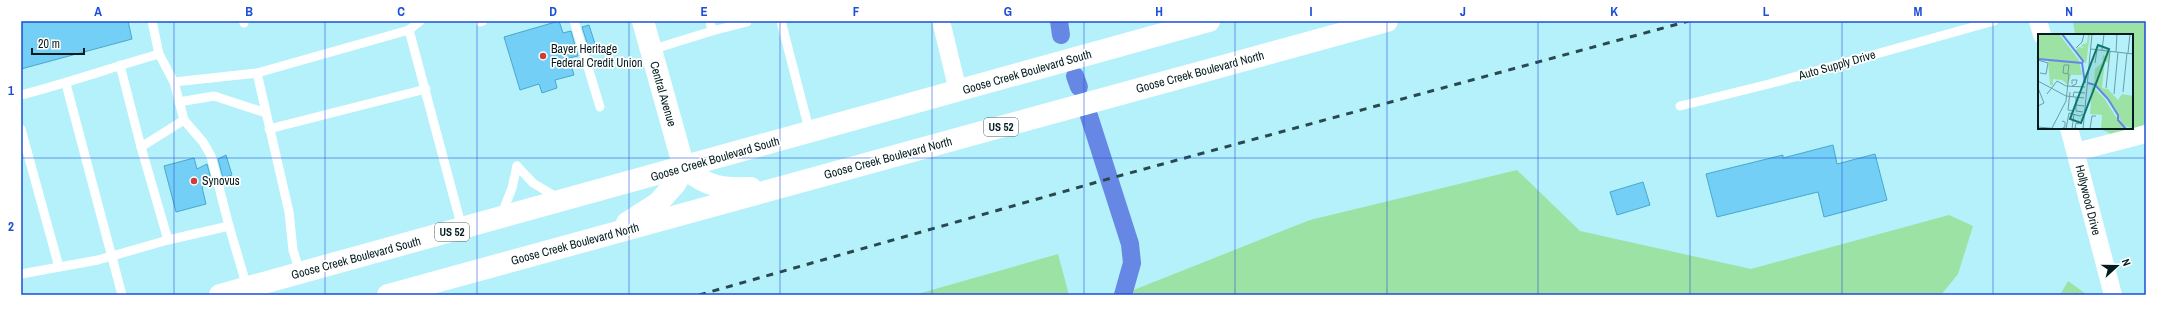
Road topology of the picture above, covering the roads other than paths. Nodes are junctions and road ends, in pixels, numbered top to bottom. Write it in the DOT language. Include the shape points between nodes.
graph roads {
  1 [pos="152,21"];
  2 [pos="420,21"];
  3 [pos="574,21"];
  4 [pos="643,21"];
  5 [pos="710,21"];
  6 [pos="781,21"];
  7 [pos="941,21"];
  8 [pos="1209,21"];
  9 [pos="1387,21"];
  10 [pos="1994,21"];
  11 [pos="2038,21"];
  12 [pos="747,22"];
  13 [pos="409,30"];
  14 [pos="712,31"];
  15 [pos="2042,34"];
  16 [pos="651,50"];
  17 [pos="159,54"];
  18 [pos="120,65"];
  19 [pos="257,73"];
  20 [pos="174,82"];
  21 [pos="66,84"];
  22 [pos="426,89"];
  23 [pos="958,91"];
  24 [pos="21,95"];
  25 [pos="179,102"];
  26 [pos="1680,106"];
  27 [pos="600,108"];
  28 [pos="266,113"];
  29 [pos="184,120"];
  30 [pos="21,129"];
  31 [pos="269,129"];
  32 [pos="2069,129"];
  33 [pos="810,132"];
  34 [pos="2146,134"];
  35 [pos="141,147"];
  36 [pos="2076,152"];
  37 [pos="684,168"];
  38 [pos="784,186"];
  39 [pos="563,201"];
  40 [pos="499,219"];
  41 [pos="229,226"];
  42 [pos="462,229"];
  43 [pos="614,233"];
  44 [pos="168,240"];
  45 [pos="112,256"];
  46 [pos="59,267"];
  47 [pos="300,273"];
  48 [pos="21,274"];
  49 [pos="247,288"];
  50 [pos="122,295"];
  51 [pos="220,295"];
  52 [pos="388,295"];
  53 [pos="2113,295"];
  1 -- 17 [label="lane"];
  2 -- 13 [label="lane"];
  3 -- 27 [label="lane"];
  4 -- 16 [label="main road, Central Avenue"];
  5 -- 14 [label="lane"];
  6 -- 33 [label="lane"];
  7 -- 23 [label="street"];
  8 -- 23 [label="main road, Goose Creek Boulevard South / US 52"];
  9 -- 38 [label="main road, Goose Creek Boulevard North / US 52"];
  10 -- 26 [label="lane, Auto Supply Drive" via="1769,84"];
  11 -- 15 [label="street"];
  12 -- 14 [label="lane"];
  13 -- 19 [label="lane"];
  13 -- 22 [label="lane"];
  14 -- 16 [label="lane"];
  16 -- 37 [label="main road, Central Avenue"];
  17 -- 18 [label="lane"];
  17 -- 20 [label="lane"];
  18 -- 21 [label="lane"];
  18 -- 35 [label="lane"];
  19 -- 20 [label="lane"];
  19 -- 28 [label="lane"];
  20 -- 25 [label="lane"];
  21 -- 24 [label="lane"];
  21 -- 45 [label="lane"];
  22 -- 31 [label="lane"];
  22 -- 42 [label="lane"];
  23 -- 33 [label="main road, Goose Creek Boulevard South / US 52"];
  25 -- 28 [label="lane" via="214,96"];
  25 -- 29 [label="lane"];
  28 -- 31 [label="lane"];
  29 -- 35 [label="lane"];
  29 -- 41 [label="lane" via="211,156"];
  30 -- 46 [label="lane"];
  31 -- 47 [label="lane" via="289,212 293,250"];
  32 -- 36 [label="street, Hollywood Drive"];
  33 -- 37 [label="main road, Goose Creek Boulevard South / US 52"];
  34 -- 36 [label="street"];
  35 -- 44 [label="lane"];
  36 -- 53 [label="street, Hollywood Drive"];
  37 -- 38 [label="main road" via="697,178 721,188"];
  37 -- 39 [label="main road, Goose Creek Boulevard South / US 52"];
  37 -- 43 [label="main road" via="675,184 658,204 634,217"];
  38 -- 43 [label="main road, Goose Creek Boulevard North / US 52"];
  39 -- 40 [label="main road, Goose Creek Boulevard South / US 52"];
  39 -- 40 [label="lane" via="533,183 517,166 512,188"];
  40 -- 42 [label="main road, Goose Creek Boulevard South / US 52"];
  41 -- 44 [label="lane"];
  41 -- 49 [label="lane"];
  42 -- 47 [label="main road, Goose Creek Boulevard South / US 52"];
  43 -- 52 [label="main road, Goose Creek Boulevard North / US 52"];
  44 -- 45 [label="lane"];
  45 -- 46 [label="lane"];
  45 -- 50 [label="lane"];
  46 -- 48 [label="lane"];
  47 -- 49 [label="main road, Goose Creek Boulevard South / US 52"];
  49 -- 51 [label="main road, Goose Creek Boulevard South / US 52"];
}
